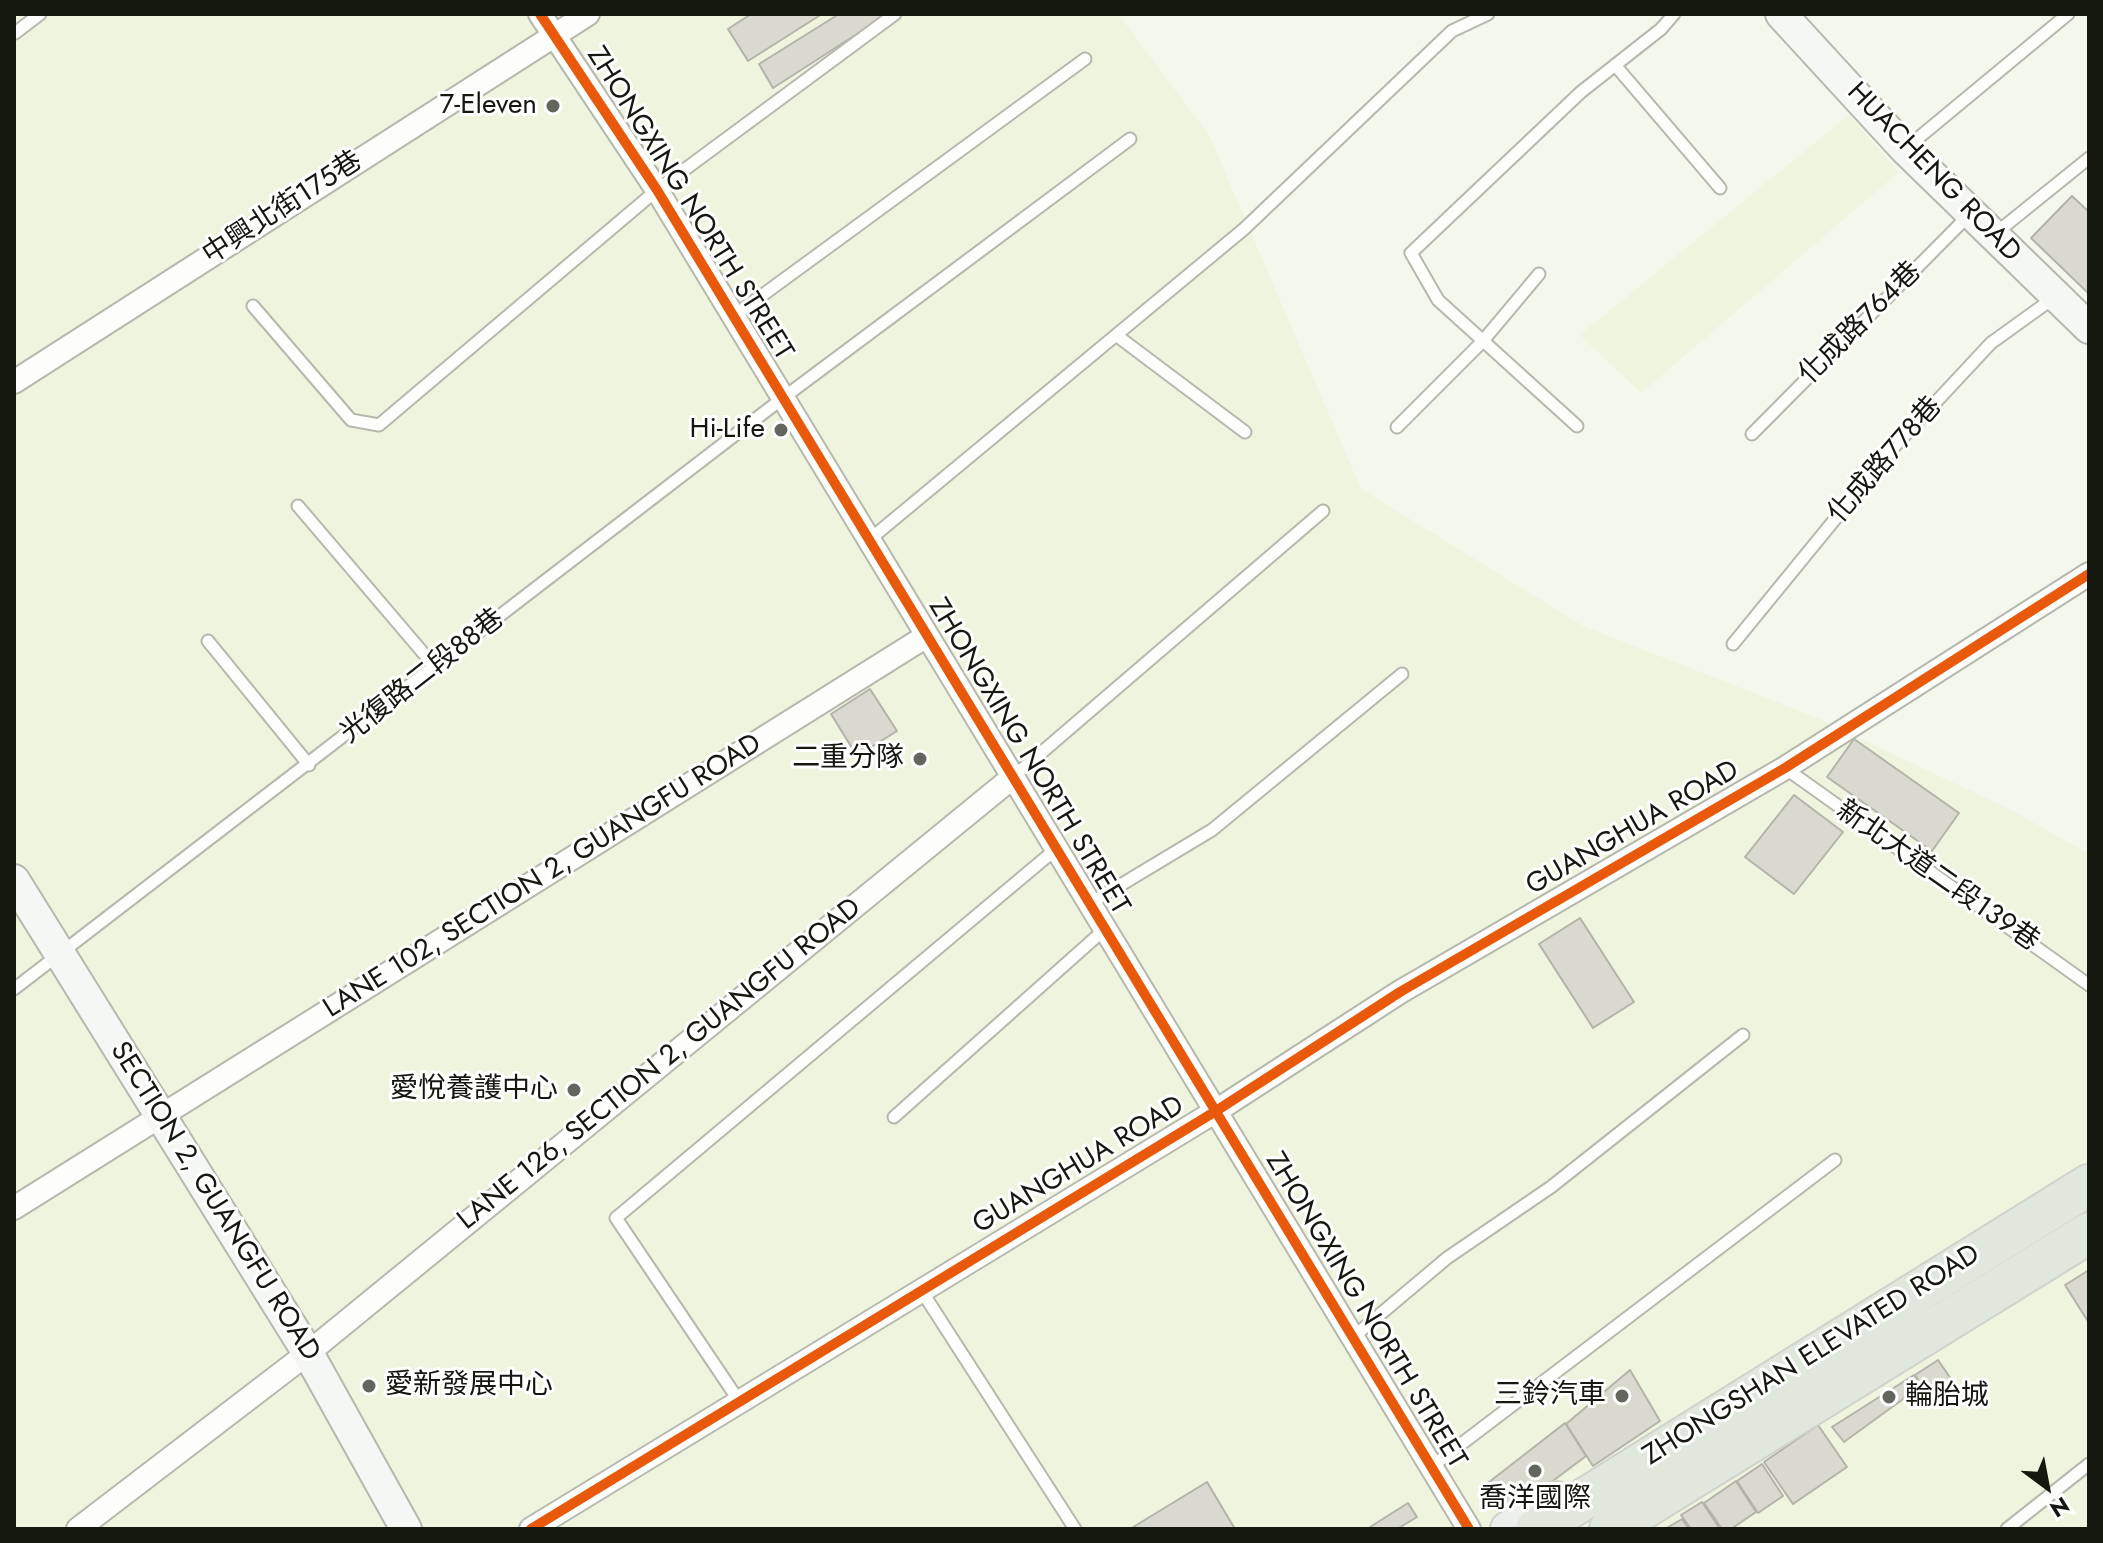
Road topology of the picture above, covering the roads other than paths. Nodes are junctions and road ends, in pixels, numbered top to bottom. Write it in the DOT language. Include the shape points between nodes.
graph roads {
  1 [pos="40,14"];
  2 [pos="540,14"];
  3 [pos="588,14"];
  4 [pos="895,14"];
  5 [pos="1488,14"];
  6 [pos="1674,14"];
  7 [pos="2068,14"];
  8 [pos="1784,15"];
  9 [pos="15,33"];
  10 [pos="553,36"];
  11 [pos="1085,59"];
  12 [pos="1615,65"];
  13 [pos="1130,139"];
  14 [pos="1905,149"];
  15 [pos="2089,158"];
  16 [pos="1720,188"];
  17 [pos="657,190"];
  18 [pos="1970,214"];
  19 [pos="1992,236"];
  20 [pos="1539,274"];
  21 [pos="2055,297"];
  22 [pos="253,306"];
  23 [pos="734,316"];
  24 [pos="2089,328"];
  25 [pos="1116,335"];
  26 [pos="1482,342"];
  27 [pos="14,382"];
  28 [pos="783,398"];
  29 [pos="1577,426"];
  30 [pos="1397,427"];
  31 [pos="1245,432"];
  32 [pos="1752,434"];
  33 [pos="298,506"];
  34 [pos="1323,511"];
  35 [pos="869,540"];
  36 [pos="2089,574"];
  37 [pos="925,637"];
  38 [pos="208,641"];
  39 [pos="1733,644"];
  40 [pos="436,668"];
  41 [pos="1402,674"];
  42 [pos="309,765"];
  43 [pos="1785,768"];
  44 [pos="1013,777"];
  45 [pos="1056,849"];
  46 [pos="14,880"];
  47 [pos="1089,904"];
  48 [pos="1105,929"];
  49 [pos="60,954"];
  50 [pos="2089,985"];
  51 [pos="14,989"];
  52 [pos="1743,1035"];
  53 [pos="1216,1111"];
  54 [pos="162,1117"];
  55 [pos="894,1117"];
  56 [pos="1835,1160"];
  57 [pos="2089,1172"];
  58 [pos="2089,1185"];
  59 [pos="2089,1207"];
  60 [pos="14,1208"];
  61 [pos="2089,1233"];
  62 [pos="2089,1250"];
  63 [pos="921,1290"];
  64 [pos="1352,1338"];
  65 [pos="308,1353"];
  66 [pos="739,1401"];
  67 [pos="2089,1464"];
  68 [pos="1431,1467"];
  69 [pos="78,1529"];
  70 [pos="406,1529"];
  71 [pos="531,1529"];
  72 [pos="1075,1529"];
  73 [pos="1469,1529"];
  74 [pos="1508,1529"];
  75 [pos="1536,1529"];
  76 [pos="1566,1529"];
  77 [pos="1610,1529"];
  78 [pos="1640,1529"];
  79 [pos="2007,1529"];
  1 -- 9 [label="lane"];
  2 -- 10 [label="street, ZHONGXING NORTH STREET"];
  3 -- 10 [label="street, 中興北街175巷"];
  4 -- 17 [label="lane"];
  5 -- 25 [label="lane" via="1452,31 1244,229"];
  6 -- 12 [label="lane"];
  7 -- 14 [label="lane"];
  8 -- 14 [label="street, HUACHENG ROAD"];
  10 -- 17 [label="street, ZHONGXING NORTH STREET"];
  10 -- 27 [label="street, 中興北街175巷"];
  11 -- 23 [label="lane"];
  12 -- 16 [label="lane"];
  12 -- 26 [label="lane" via="1411,253 1438,300"];
  13 -- 28 [label="lane, 光復路二段88巷"];
  14 -- 18 [label="street, HUACHENG ROAD"];
  15 -- 19 [label="lane"];
  17 -- 22 [label="lane" via="379,425 351,420"];
  17 -- 23 [label="street, ZHONGXING NORTH STREET"];
  18 -- 19 [label="street, HUACHENG ROAD"];
  18 -- 32 [label="lane, 化成路764巷"];
  19 -- 21 [label="street, HUACHENG ROAD"];
  20 -- 26 [label="lane"];
  21 -- 24 [label="street, HUACHENG ROAD"];
  21 -- 39 [label="lane, 化成路778巷" via="1991,343 1894,447"];
  23 -- 28 [label="street, ZHONGXING NORTH STREET"];
  25 -- 31 [label="lane"];
  25 -- 35 [label="lane"];
  26 -- 29 [label="lane"];
  26 -- 30 [label="lane"];
  28 -- 35 [label="street, ZHONGXING NORTH STREET"];
  28 -- 40 [label="lane, 光復路二段88巷"];
  33 -- 40 [label="lane"];
  34 -- 44 [label="lane"];
  35 -- 37 [label="street, ZHONGXING NORTH STREET"];
  36 -- 43 [label="street, GUANGHUA ROAD"];
  37 -- 44 [label="street, ZHONGXING NORTH STREET"];
  37 -- 54 [label="street, LANE 102, SECTION 2, GUANGFU ROAD"];
  38 -- 42 [label="lane"];
  40 -- 42 [label="lane, 光復路二段88巷"];
  41 -- 47 [label="lane" via="1212,830"];
  42 -- 49 [label="lane, 光復路二段88巷"];
  43 -- 50 [label="lane, 新北大道二段139巷"];
  43 -- 53 [label="street, GUANGHUA ROAD" via="1400,992"];
  44 -- 45 [label="street, ZHONGXING NORTH STREET"];
  44 -- 65 [label="street, LANE 126, SECTION 2, GUANGFU ROAD"];
  45 -- 47 [label="street, ZHONGXING NORTH STREET"];
  45 -- 66 [label="lane" via="616,1218"];
  46 -- 49 [label="street, SECTION 2, GUANGFU ROAD"];
  47 -- 48 [label="street, ZHONGXING NORTH STREET"];
  48 -- 53 [label="street, ZHONGXING NORTH STREET"];
  48 -- 55 [label="lane"];
  49 -- 51 [label="lane, 光復路二段88巷"];
  49 -- 54 [label="street, SECTION 2, GUANGFU ROAD"];
  52 -- 64 [label="lane" via="1551,1187 1447,1258"];
  53 -- 63 [label="street, GUANGHUA ROAD"];
  53 -- 64 [label="street, ZHONGXING NORTH STREET"];
  54 -- 60 [label="street, LANE 102, SECTION 2, GUANGFU ROAD"];
  54 -- 65 [label="street, SECTION 2, GUANGFU ROAD"];
  56 -- 68 [label="lane"];
  57 -- 74 [label="main road"];
  58 -- 75 [label="highway, ZHONGSHAN ELEVATED ROAD"];
  59 -- 76 [label="highway"];
  61 -- 77 [label="highway, ZHONGSHAN ELEVATED ROAD"];
  62 -- 78 [label="main road"];
  63 -- 66 [label="street, GUANGHUA ROAD"];
  63 -- 72 [label="lane"];
  64 -- 68 [label="street, ZHONGXING NORTH STREET"];
  65 -- 69 [label="street, LANE 126, SECTION 2, GUANGFU ROAD"];
  65 -- 70 [label="street, SECTION 2, GUANGFU ROAD"];
  66 -- 71 [label="street, GUANGHUA ROAD"];
  67 -- 79 [label="lane"];
  68 -- 73 [label="street, ZHONGXING NORTH STREET"];
}
